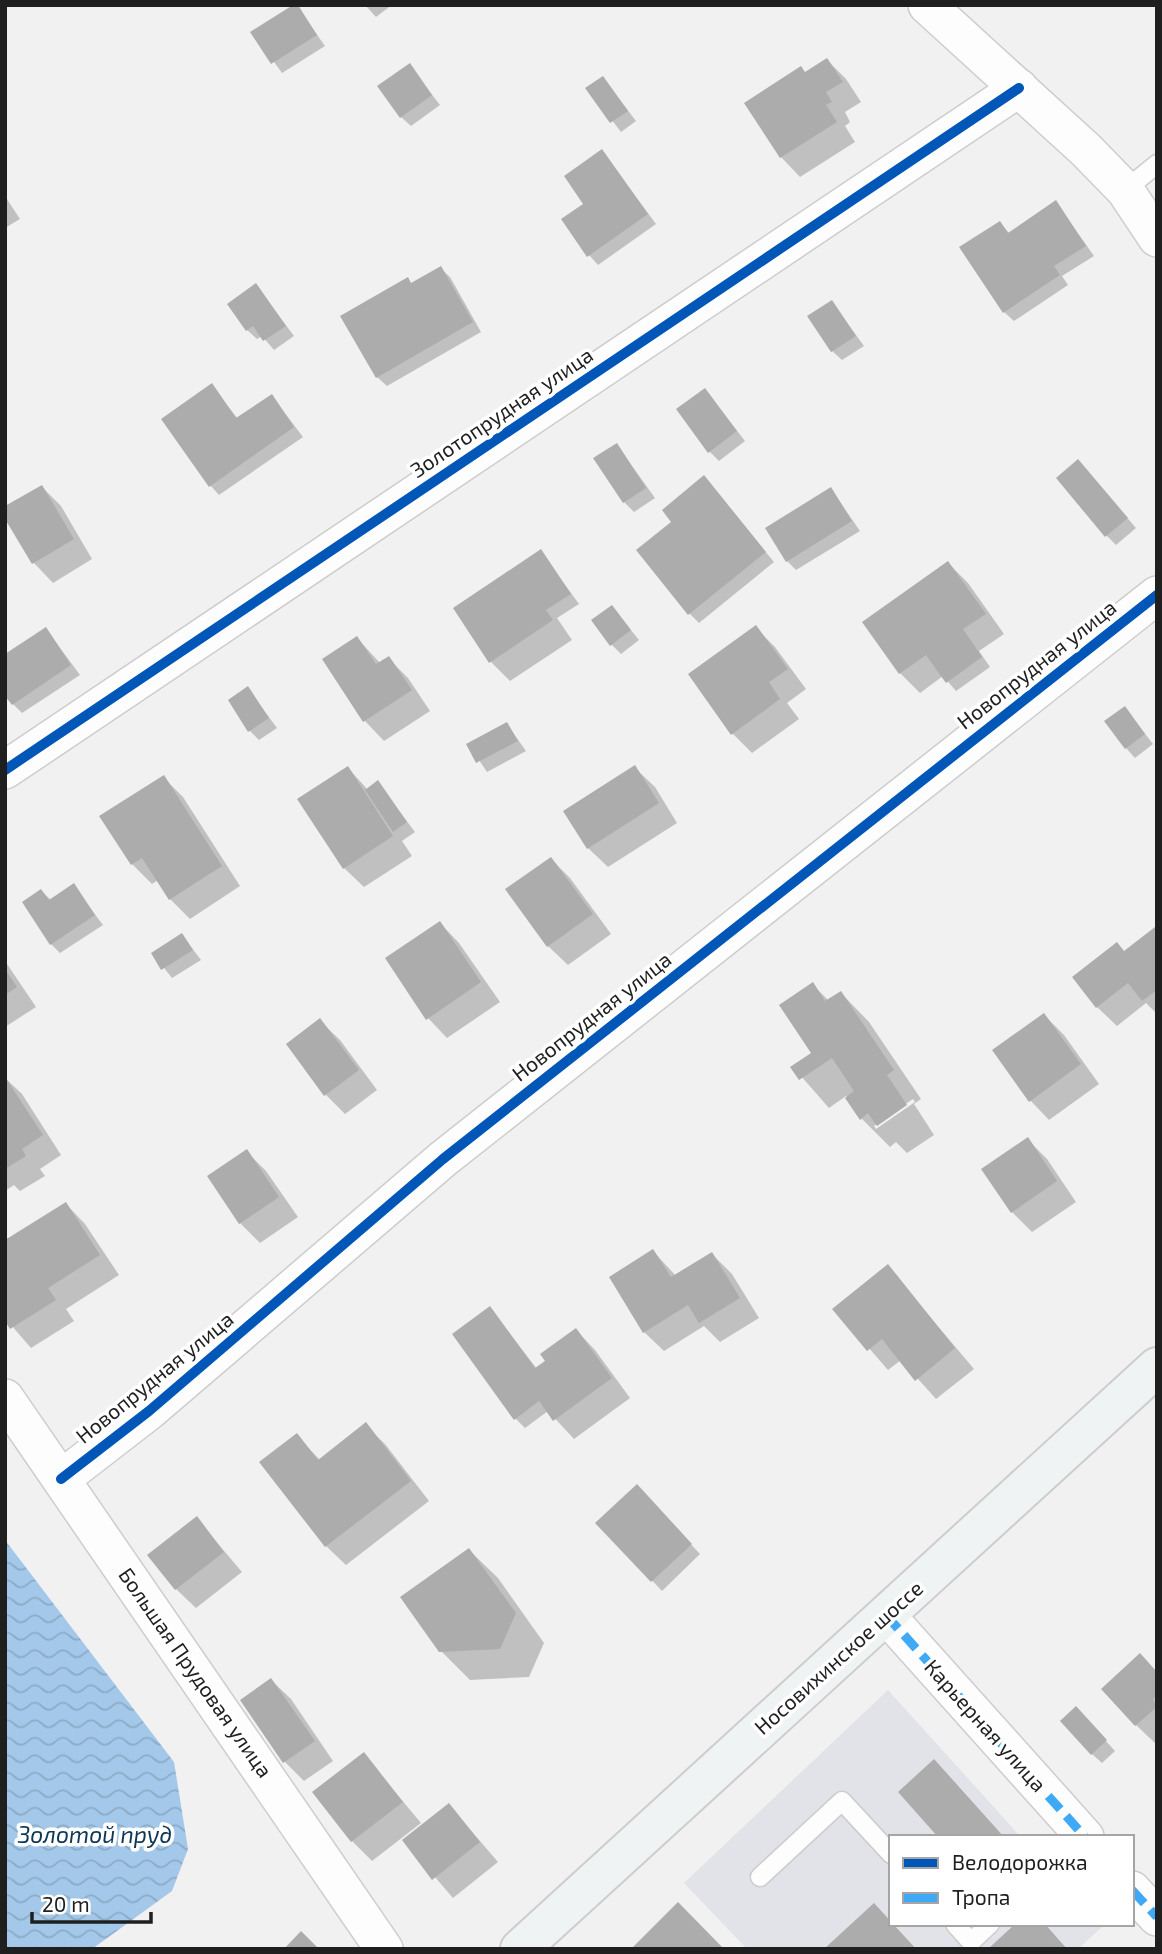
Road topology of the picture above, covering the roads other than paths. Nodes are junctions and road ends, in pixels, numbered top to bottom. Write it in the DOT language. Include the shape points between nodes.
graph roads {
  1 [pos="927,5"];
  2 [pos="1019,88"];
  3 [pos="1157,164"];
  4 [pos="1125,190"];
  5 [pos="1157,238"];
  6 [pos="1157,595"];
  7 [pos="5,770"];
  8 [pos="1157,1367"];
  9 [pos="5,1398"];
  10 [pos="61,1479"];
  11 [pos="886,1615"];
  12 [pos="1083,1835"];
  13 [pos="889,1852"];
  14 [pos="760,1877"];
  15 [pos="1134,1892"];
  16 [pos="1157,1917"];
  17 [pos="957,1926"];
  18 [pos="988,1926"];
  19 [pos="384,1949"];
  20 [pos="520,1949"];
  1 -- 2 [label="street"];
  2 -- 4 [label="street"];
  2 -- 7 [label="street, Золотопрудная улица"];
  3 -- 4 [label="lane"];
  4 -- 5 [label="street"];
  6 -- 10 [label="street, Новопрудная улица" via="443,1159 149,1411"];
  8 -- 11 [label="main road, Носовихинское шоссе"];
  9 -- 10 [label="street, Большая Прудовая улица"];
  10 -- 19 [label="street, Большая Прудовая улица"];
  11 -- 12 [label="street, Карьерная улица"];
  11 -- 20 [label="main road, Носовихинское шоссе"];
  13 -- 14 [label="lane" via="842,1801"];
  15 -- 16 [label="street"];
  17 -- 18 [label="lane" via="971,1942"];
}
